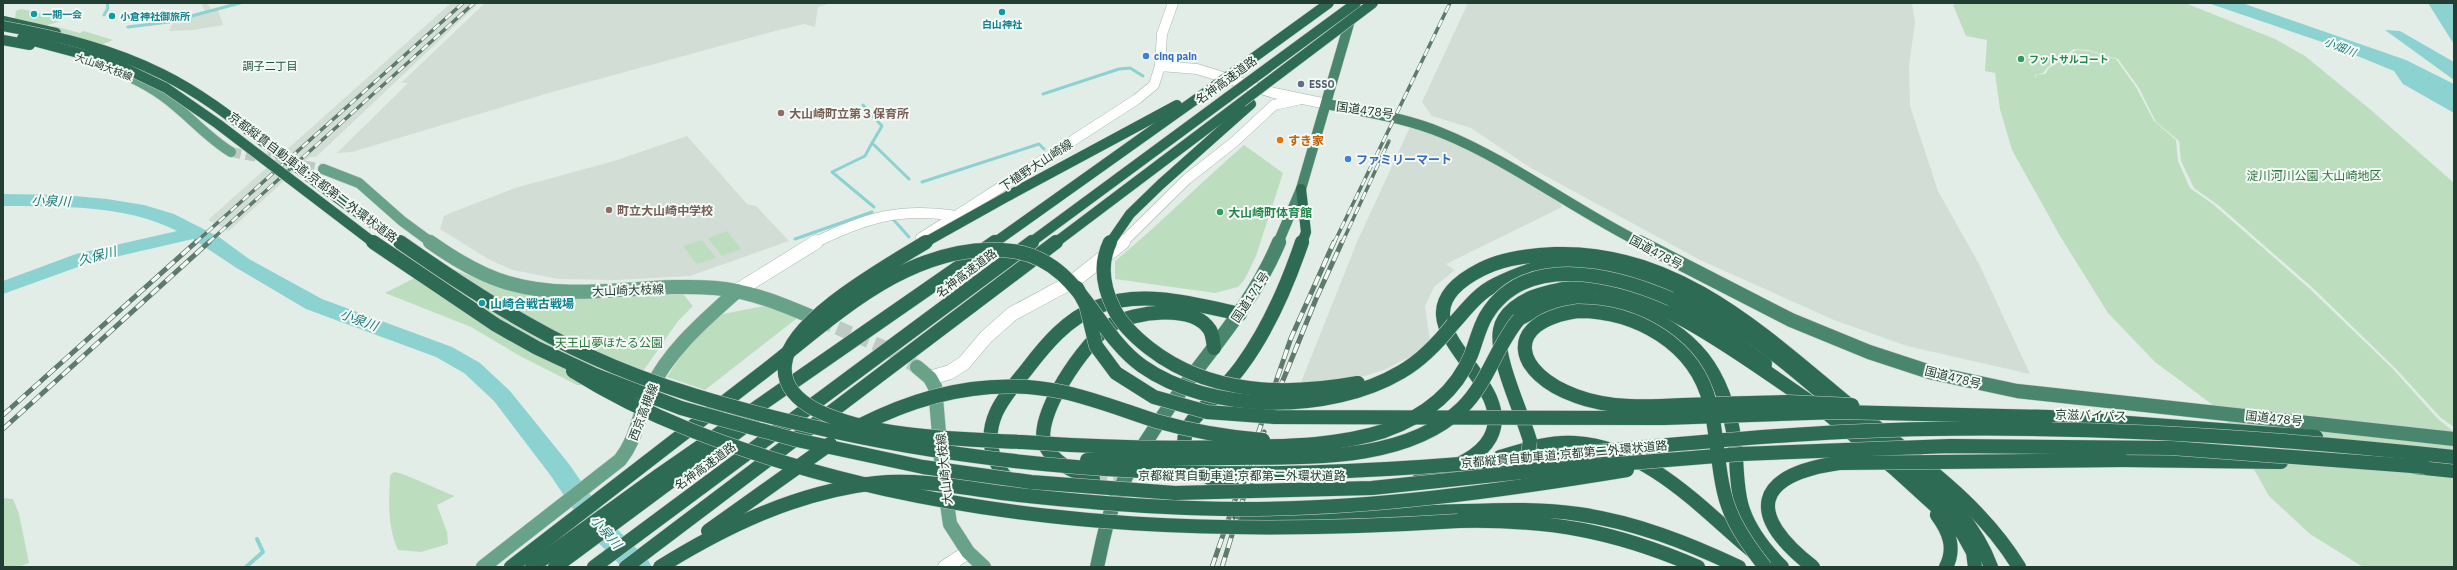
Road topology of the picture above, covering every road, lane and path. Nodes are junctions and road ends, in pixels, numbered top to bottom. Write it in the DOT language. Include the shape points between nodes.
graph roads {
  1 [pos="1173,3"];
  2 [pos="1329,3"];
  3 [pos="1355,3"];
  4 [pos="1373,3"];
  5 [pos="3,20"];
  6 [pos="3,35"];
  7 [pos="91,46"];
  8 [pos="1160,66"];
  9 [pos="1209,90"];
  10 [pos="1274,99"];
  11 [pos="1246,103"];
  12 [pos="1327,104"];
  13 [pos="231,152"];
  14 [pos="324,169"];
  15 [pos="1301,189"];
  16 [pos="956,216"];
  17 [pos="921,238"];
  18 [pos="1078,288"];
  19 [pos="737,291"];
  20 [pos="1240,314"];
  21 [pos="819,320"];
  22 [pos="1453,324"];
  23 [pos="1748,336"];
  24 [pos="537,348"];
  25 [pos="1214,348"];
  26 [pos="917,367"];
  27 [pos="930,378"];
  28 [pos="1839,397"];
  29 [pos="1823,410"];
  30 [pos="1971,414"];
  31 [pos="1395,427"];
  32 [pos="2454,438"];
  33 [pos="1725,440"];
  34 [pos="926,449"];
  35 [pos="2454,453"];
  36 [pos="1735,454"];
  37 [pos="2454,457"];
  38 [pos="2425,467"];
  39 [pos="2454,471"];
  40 [pos="1093,479"];
  41 [pos="1418,481"];
  42 [pos="1911,484"];
  43 [pos="1150,485"];
  44 [pos="1295,493"];
  45 [pos="628,505"];
  46 [pos="1084,507"];
  47 [pos="1151,512"];
  48 [pos="1411,513"];
  49 [pos="968,552"];
  50 [pos="483,567"];
  51 [pos="511,567"];
  52 [pos="532,567"];
  53 [pos="554,567"];
  54 [pos="594,567"];
  55 [pos="626,567"];
  56 [pos="659,567"];
  57 [pos="945,567"];
  58 [pos="984,567"];
  59 [pos="1097,567"];
  60 [pos="1698,567"];
  61 [pos="1739,567"];
  62 [pos="1765,567"];
  63 [pos="1772,567"];
  64 [pos="1782,567"];
  65 [pos="1813,567"];
  66 [pos="1946,567"];
  67 [pos="1975,567"];
  68 [pos="1991,567"];
  69 [pos="2019,567"];
  1 -- 8 [label="street" via="1162,31 1159,47"];
  2 -- 9 [label="highway, 名神高速道路, bridge"];
  3 -- 12 [label="highway, 国道171号"];
  3 -- 54 [label="highway, 名神高速道路, bridge"];
  4 -- 11 [label="highway, bridge"];
  5 -- 7 [label="highway, bridge" via="65,35"];
  6 -- 7 [label="highway, 京都縦貫自動車道;京都第二外環状道路, bridge"];
  6 -- 13 [label="main road, 大山崎大枝線" via="105,65 137,79 163,96 196,122 213,141"];
  6 -- 24 [label="highway, 京都縦貫自動車道;京都第二外環状道路, bridge" via="55,45 112,62 166,88 360,234 496,325"];
  7 -- 34 [label="highway, 京都縦貫自動車道;京都第二外環状道路, bridge" via="156,70 201,95 312,180 408,247 513,316 555,338 693,396 814,428"];
  8 -- 10 [label="street" via="1197,69"];
  8 -- 16 [label="street, 下植野大山崎線" via="1154,84 1137,99"];
  9 -- 31 [label="highway, bridge" via="1008,196 898,259 817,316 796,337 784,362 784,374 794,394 814,409 869,426 946,436 1087,446 1227,448 1307,444 1352,439"];
  9 -- 45 [label="highway, 名神高速道路"];
  10 -- 12 [label="street" via="1301,99"];
  10 -- 27 [label="street" via="1233,143 1187,179 1118,248 1075,280 1012,314 986,337 964,363 950,372"];
  11 -- 22 [label="highway, bridge" via="1132,212 1112,239 1104,262 1105,286 1114,311 1132,334 1155,354 1186,372 1223,383 1264,390 1306,390 1369,380 1407,363 1422,353"];
  11 -- 55 [label="highway"];
  12 -- 15 [label="highway, 国道171号"];
  12 -- 32 [label="highway, 国道478号" via="1429,128 1499,162 1597,221 1791,320 1869,352 1933,373 2017,391"];
  14 -- 19 [label="main road, 大山崎大枝線" via="363,184 420,234 482,272 508,284 550,292 706,288"];
  15 -- 20 [label="highway, 国道171号" via="1268,268"];
  15 -- 44 [label="highway" via="1306,232 1283,296 1242,365 1192,421 1184,438 1184,447 1190,464 1213,480"];
  16 -- 17 [label="street, 下植野大山崎線"];
  16 -- 19 [label="street" via="939,212 892,213 807,246"];
  18 -- 22 [label="highway, bridge" via="1118,343 1142,367 1191,390 1255,401 1330,398 1373,386 1425,356"];
  18 -- 30 [label="highway, bridge" via="1086,305 1096,346 1112,369 1148,395 1186,408 1217,413 1275,416 1664,418 1839,412"];
  18 -- 51 [label="highway, bridge" via="1053,264 1023,253 992,250 945,256 909,269 878,286 775,363"];
  19 -- 21 [label="main road, 大山崎大枝線" via="766,298"];
  19 -- 50 [label="main road, 西京高槻線" via="686,341 666,365 646,400 637,432 620,460"];
  20 -- 25 [label="highway, 国道171号"];
  20 -- 46 [label="highway" via="1180,302 1132,300 1098,307 1079,315 1052,336 996,410 988,437 990,451 1008,483 1023,492 1040,500"];
  22 -- 23 [label="highway" via="1493,285 1521,273 1556,266 1588,265 1629,272 1660,282 1685,294"];
  23 -- 28 [label="highway"];
  23 -- 68 [label="highway" via="1808,382 1946,499 1972,527 1984,546"];
  24 -- 36 [label="highway, 京都縦貫自動車道;京都第二外環状道路, bridge" via="637,392 739,425 916,466 1031,482 1175,493 1372,488"];
  24 -- 60 [label="highway, bridge" via="604,392 697,433 806,470 918,496 1054,517 1192,527 1303,529 1488,520 1538,521 1610,534"];
  25 -- 40 [label="highway" via="1208,328 1190,316 1175,313 1160,312 1132,316 1120,320 1100,334 1050,404 1042,426 1042,436 1048,450 1058,463"];
  25 -- 59 [label="highway, 国道171号" via="1153,430 1123,484 1110,514"];
  26 -- 27 [label="main road, 大山崎大枝線"];
  27 -- 49 [label="main road, 大山崎大枝線" via="937,397 942,469 950,524"];
  28 -- 41 [label="highway" via="1730,308 1675,277 1617,260 1576,254 1523,257 1483,268 1453,287 1444,302 1444,323 1457,352 1480,380 1494,403 1495,428 1492,436 1475,453"];
  28 -- 69 [label="highway" via="1975,510 2011,551"];
  29 -- 31 [label="highway, bridge" via="1743,347 1671,299 1629,281 1591,274 1542,278 1514,288 1503,296 1488,314 1471,358 1452,388 1426,411"];
  29 -- 42 [label="highway"];
  29 -- 48 [label="highway, bridge" via="1665,308 1617,291 1567,288 1528,299 1509,312 1500,330 1503,360 1530,441 1527,463 1523,471 1499,488 1464,503"];
  30 -- 35 [label="highway, bridge" via="2191,426"];
  30 -- 62 [label="highway, bridge" via="1826,403 1769,402 1714,403 1706,404 1635,404 1591,401 1559,390 1534,372 1524,352 1524,343 1533,327 1553,316 1565,313 1607,313 1650,329 1683,353 1698,372 1711,402 1712,409 1716,421 1721,477 1729,507 1742,536"];
  31 -- 56 [label="highway, bridge" via="1321,439 1250,439 1184,428 1102,402 1046,389 991,386 952,390 898,406 853,429"];
  33 -- 34 [label="highway, 京都縦貫自動車道;京都第二外環状道路, bridge" via="1430,466 1220,474 1035,464"];
  33 -- 37 [label="highway, 京滋バイパス, bridge" via="1889,430 2052,428 2269,439"];
  34 -- 64 [label="highway, bridge" via="1099,461 1317,457 1371,450 1414,438 1444,422 1477,390 1512,326 1530,311 1560,302 1597,301 1648,316 1683,337 1711,367 1726,399 1738,465 1740,498 1750,524"];
  36 -- 38 [label="highway, bridge" via="1928,446 2061,446 2257,453"];
  36 -- 56 [label="highway, bridge" via="1459,496 1301,508 1212,509 1126,505 929,484 875,483 827,492 769,510 706,539"];
  38 -- 39 [label="highway"];
  38 -- 65 [label="highway, bridge" via="2216,460 1821,464 1794,471 1784,477 1771,491 1768,507 1772,524 1783,542"];
  41 -- 44 [label="highway" via="1362,492"];
  41 -- 63 [label="highway" via="1552,444 1574,442 1609,448 1662,475"];
  42 -- 66 [label="highway" via="1944,523 1952,552"];
  42 -- 67 [label="highway" via="1963,534 1973,552"];
  43 -- 44 [label="highway"];
  45 -- 52 [label="highway, 名神高速道路"];
  45 -- 53 [label="highway, 名神高速道路"];
  47 -- 48 [label="highway" via="1303,516"];
  48 -- 61 [label="highway" via="1544,510 1578,514 1638,526 1692,545"];
  49 -- 57 [label="street"];
  49 -- 58 [label="main road, 大山崎大枝線"];
}
